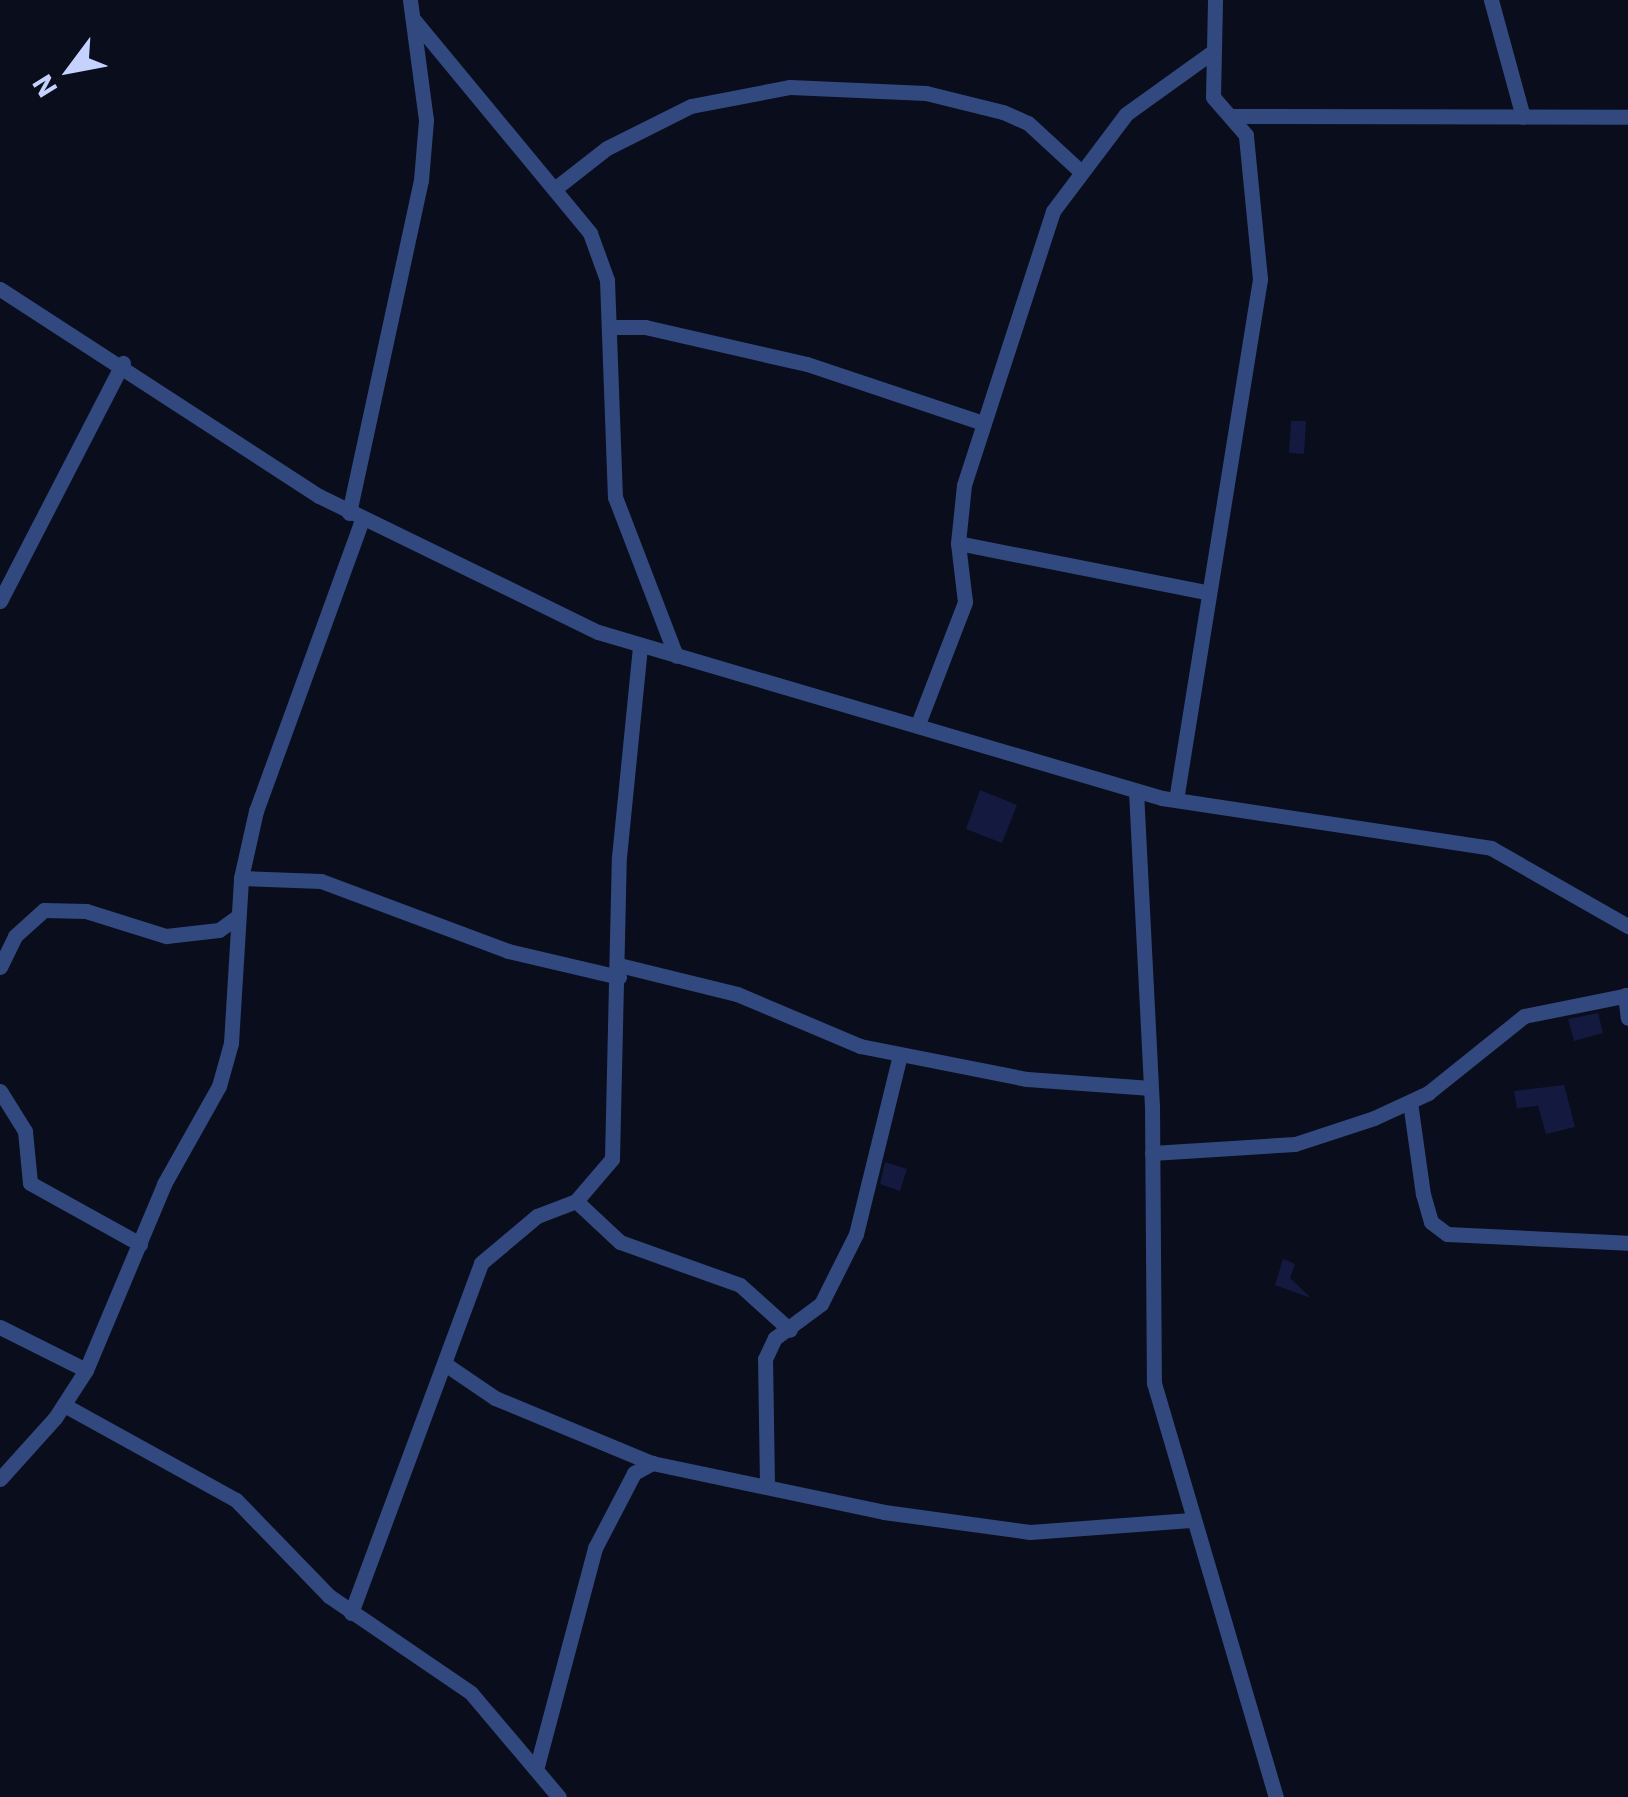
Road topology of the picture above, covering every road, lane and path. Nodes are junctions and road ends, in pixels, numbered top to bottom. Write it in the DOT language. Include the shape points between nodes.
graph roads {
  1 [pos="410,0"];
  2 [pos="1214,0"];
  3 [pos="1491,0"];
  4 [pos="414,20"];
  5 [pos="1211,54"];
  6 [pos="1232,116"];
  7 [pos="1628,117"];
  8 [pos="1523,118"];
  9 [pos="1079,170"];
  10 [pos="557,187"];
  11 [pos="0,289"];
  12 [pos="611,327"];
  13 [pos="123,362"];
  14 [pos="982,423"];
  15 [pos="356,517"];
  16 [pos="958,542"];
  17 [pos="1206,592"];
  18 [pos="0,601"];
  19 [pos="640,645"];
  20 [pos="676,656"];
  21 [pos="918,724"];
  22 [pos="1136,791"];
  23 [pos="1176,800"];
  24 [pos="241,878"];
  25 [pos="237,917"];
  26 [pos="1628,926"];
  27 [pos="0,967"];
  28 [pos="619,971"];
  29 [pos="1627,995"];
  30 [pos="1628,1018"];
  31 [pos="900,1055"];
  32 [pos="1150,1088"];
  33 [pos="0,1091"];
  34 [pos="1410,1102"];
  35 [pos="1152,1153"];
  36 [pos="576,1201"];
  37 [pos="1628,1243"];
  38 [pos="140,1244"];
  39 [pos="0,1327"];
  40 [pos="790,1330"];
  41 [pos="445,1364"];
  42 [pos="86,1370"];
  43 [pos="64,1404"];
  44 [pos="652,1463"];
  45 [pos="0,1479"];
  46 [pos="767,1484"];
  47 [pos="1191,1520"];
  48 [pos="351,1613"];
  49 [pos="538,1766"];
  50 [pos="559,1797"];
  51 [pos="1276,1797"];
  1 -- 4 [label="street"];
  2 -- 5 [label="street"];
  3 -- 8 [label="street"];
  4 -- 10 [label="street"];
  4 -- 15 [label="street" via="426,120 420,180"];
  5 -- 6 [label="street" via="1214,97"];
  5 -- 9 [label="street" via="1126,114"];
  6 -- 8 [label="street"];
  6 -- 17 [label="street" via="1246,135 1260,279"];
  7 -- 8 [label="street"];
  9 -- 10 [label="street" via="1028,123 1002,112 926,93 790,86 690,106 607,148"];
  9 -- 14 [label="street" via="1053,211"];
  10 -- 12 [label="street" via="590,232"];
  11 -- 13 [label="street"];
  12 -- 14 [label="street" via="679,333 807,364"];
  12 -- 20 [label="street" via="615,497"];
  13 -- 15 [label="street"];
  13 -- 18 [label="street"];
  14 -- 16 [label="street"];
  15 -- 19 [label="street" via="463,572"];
  15 -- 24 [label="street" via="256,811"];
  16 -- 17 [label="street"];
  16 -- 21 [label="street" via="965,602"];
  17 -- 23 [label="street"];
  19 -- 20 [label="street"];
  19 -- 28 [label="street" via="620,838"];
  20 -- 21 [label="street"];
  21 -- 22 [label="street"];
  22 -- 23 [label="street"];
  22 -- 32 [label="street"];
  23 -- 26 [label="street" via="1350,820 1491,848"];
  24 -- 25 [label="street"];
  24 -- 28 [label="street" via="321,881 508,951"];
  25 -- 27 [label="street" via="220,930 166,936 86,911 44,910 15,936"];
  25 -- 38 [label="street" via="231,1043 219,1086"];
  28 -- 31 [label="street" via="737,994"];
  28 -- 36 [label="street" via="612,1160"];
  29 -- 30 [label="street"];
  29 -- 34 [label="street" via="1524,1016"];
  31 -- 32 [label="street" via="1027,1078"];
  31 -- 40 [label="street" via="856,1234 821,1304"];
  32 -- 35 [label="street"];
  33 -- 38 [label="street" via="22,1120 30,1183"];
  34 -- 35 [label="street" via="1295,1144"];
  34 -- 37 [label="street" via="1423,1194 1431,1222 1447,1234"];
  35 -- 47 [label="street" via="1154,1383"];
  36 -- 40 [label="street" via="620,1242 740,1285"];
  36 -- 41 [label="street" via="526,1224 482,1263"];
  38 -- 42 [label="street"];
  39 -- 42 [label="street"];
  40 -- 46 [label="street" via="775,1338 765,1359"];
  41 -- 44 [label="street" via="495,1398"];
  41 -- 48 [label="street"];
  42 -- 43 [label="street"];
  43 -- 45 [label="street"];
  43 -- 48 [label="street" via="236,1500"];
  44 -- 46 [label="street"];
  44 -- 49 [label="street" via="634,1473 595,1548"];
  46 -- 47 [label="street" via="884,1512 1030,1532"];
  47 -- 51 [label="street"];
  48 -- 49 [label="street" via="471,1693"];
  49 -- 50 [label="street"];
}
